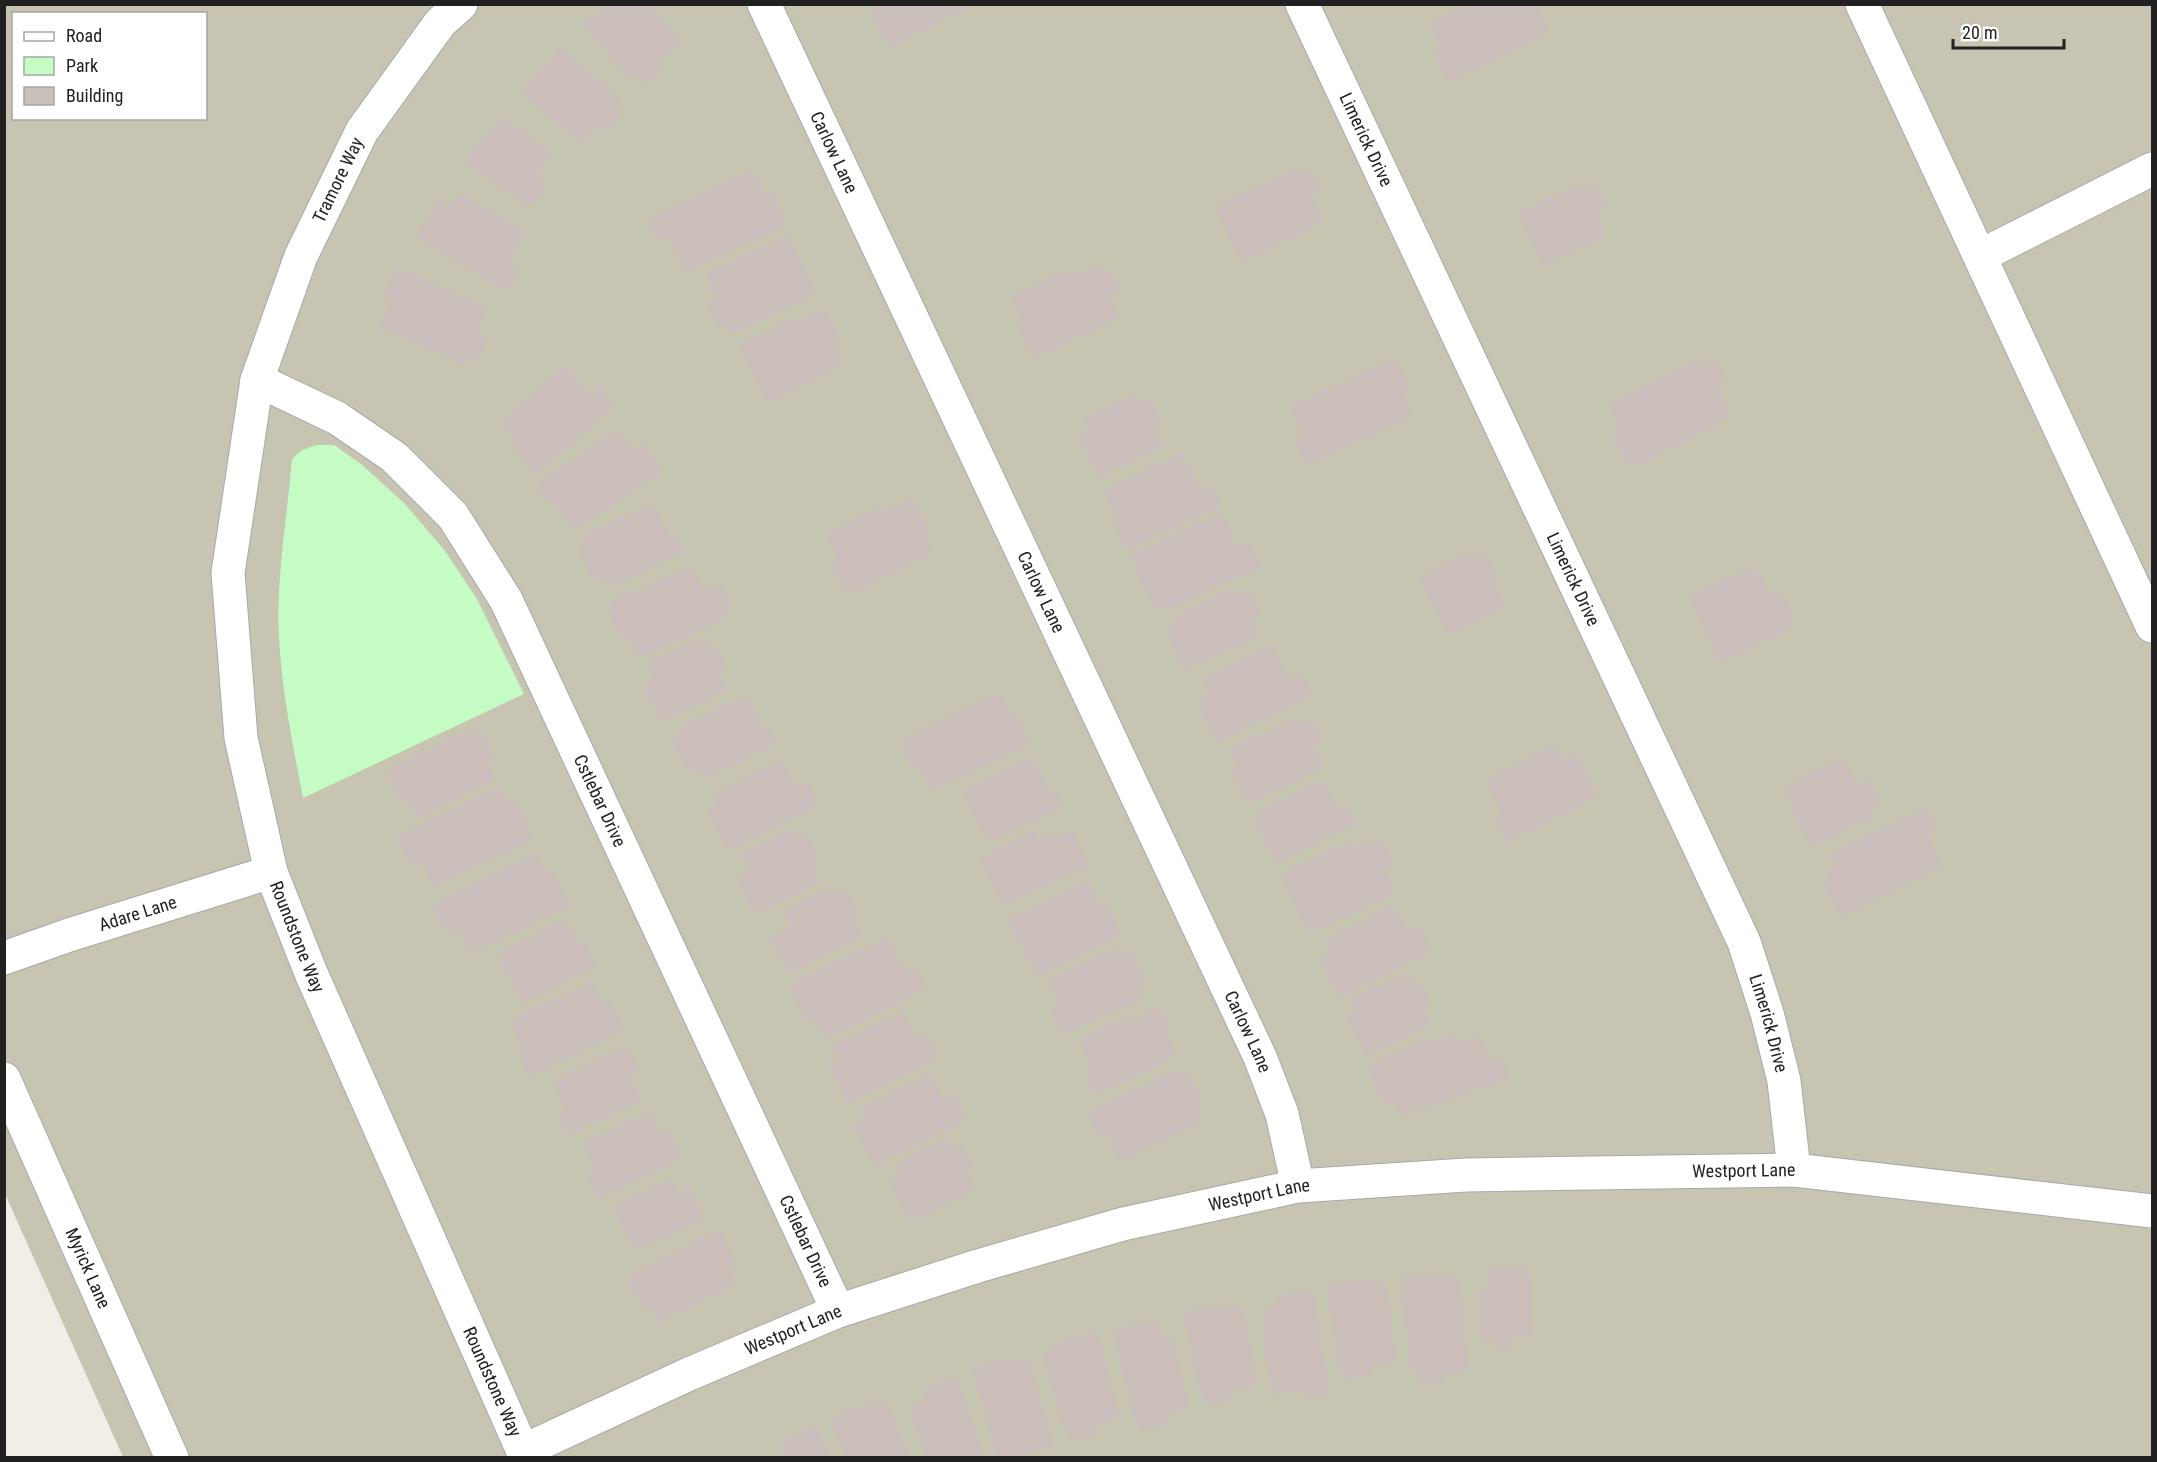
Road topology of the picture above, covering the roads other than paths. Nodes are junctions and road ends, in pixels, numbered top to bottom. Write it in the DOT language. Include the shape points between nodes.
graph roads {
  1 [pos="461,4"];
  2 [pos="764,4"];
  3 [pos="1302,4"];
  4 [pos="1862,4"];
  5 [pos="2152,169"];
  6 [pos="1980,256"];
  7 [pos="257,380"];
  8 [pos="2152,626"];
  9 [pos="271,872"];
  10 [pos="4,958"];
  11 [pos="4,1080"];
  12 [pos="1794,1170"];
  13 [pos="1298,1186"];
  14 [pos="2152,1211"];
  15 [pos="838,1311"];
  16 [pos="524,1454"];
  17 [pos="172,1458"];
  1 -- 7 [label="street, Tramore Way" via="440,23 362,131 301,256"];
  2 -- 13 [label="street, Carlow Lane" via="1260,1057 1282,1114"];
  3 -- 12 [label="street, Limerick Drive" via="1744,942 1784,1081"];
  4 -- 6 [label="street"];
  5 -- 6 [label="street"];
  6 -- 8 [label="street"];
  7 -- 9 [label="street, Roundstone Way" via="228,573 241,738"];
  7 -- 15 [label="street, Cstlebar Drive" via="337,418 394,457 453,516 506,600"];
  9 -- 10 [label="street, Adare Lane"];
  9 -- 16 [label="street, Roundstone Way" via="311,974"];
  11 -- 17 [label="street, Myrick Lane"];
  12 -- 13 [label="street, Westport Lane" via="1466,1175"];
  12 -- 14 [label="street, Westport Lane"];
  13 -- 15 [label="street, Westport Lane" via="1123,1224"];
  15 -- 16 [label="street, Westport Lane" via="688,1374"];
}
